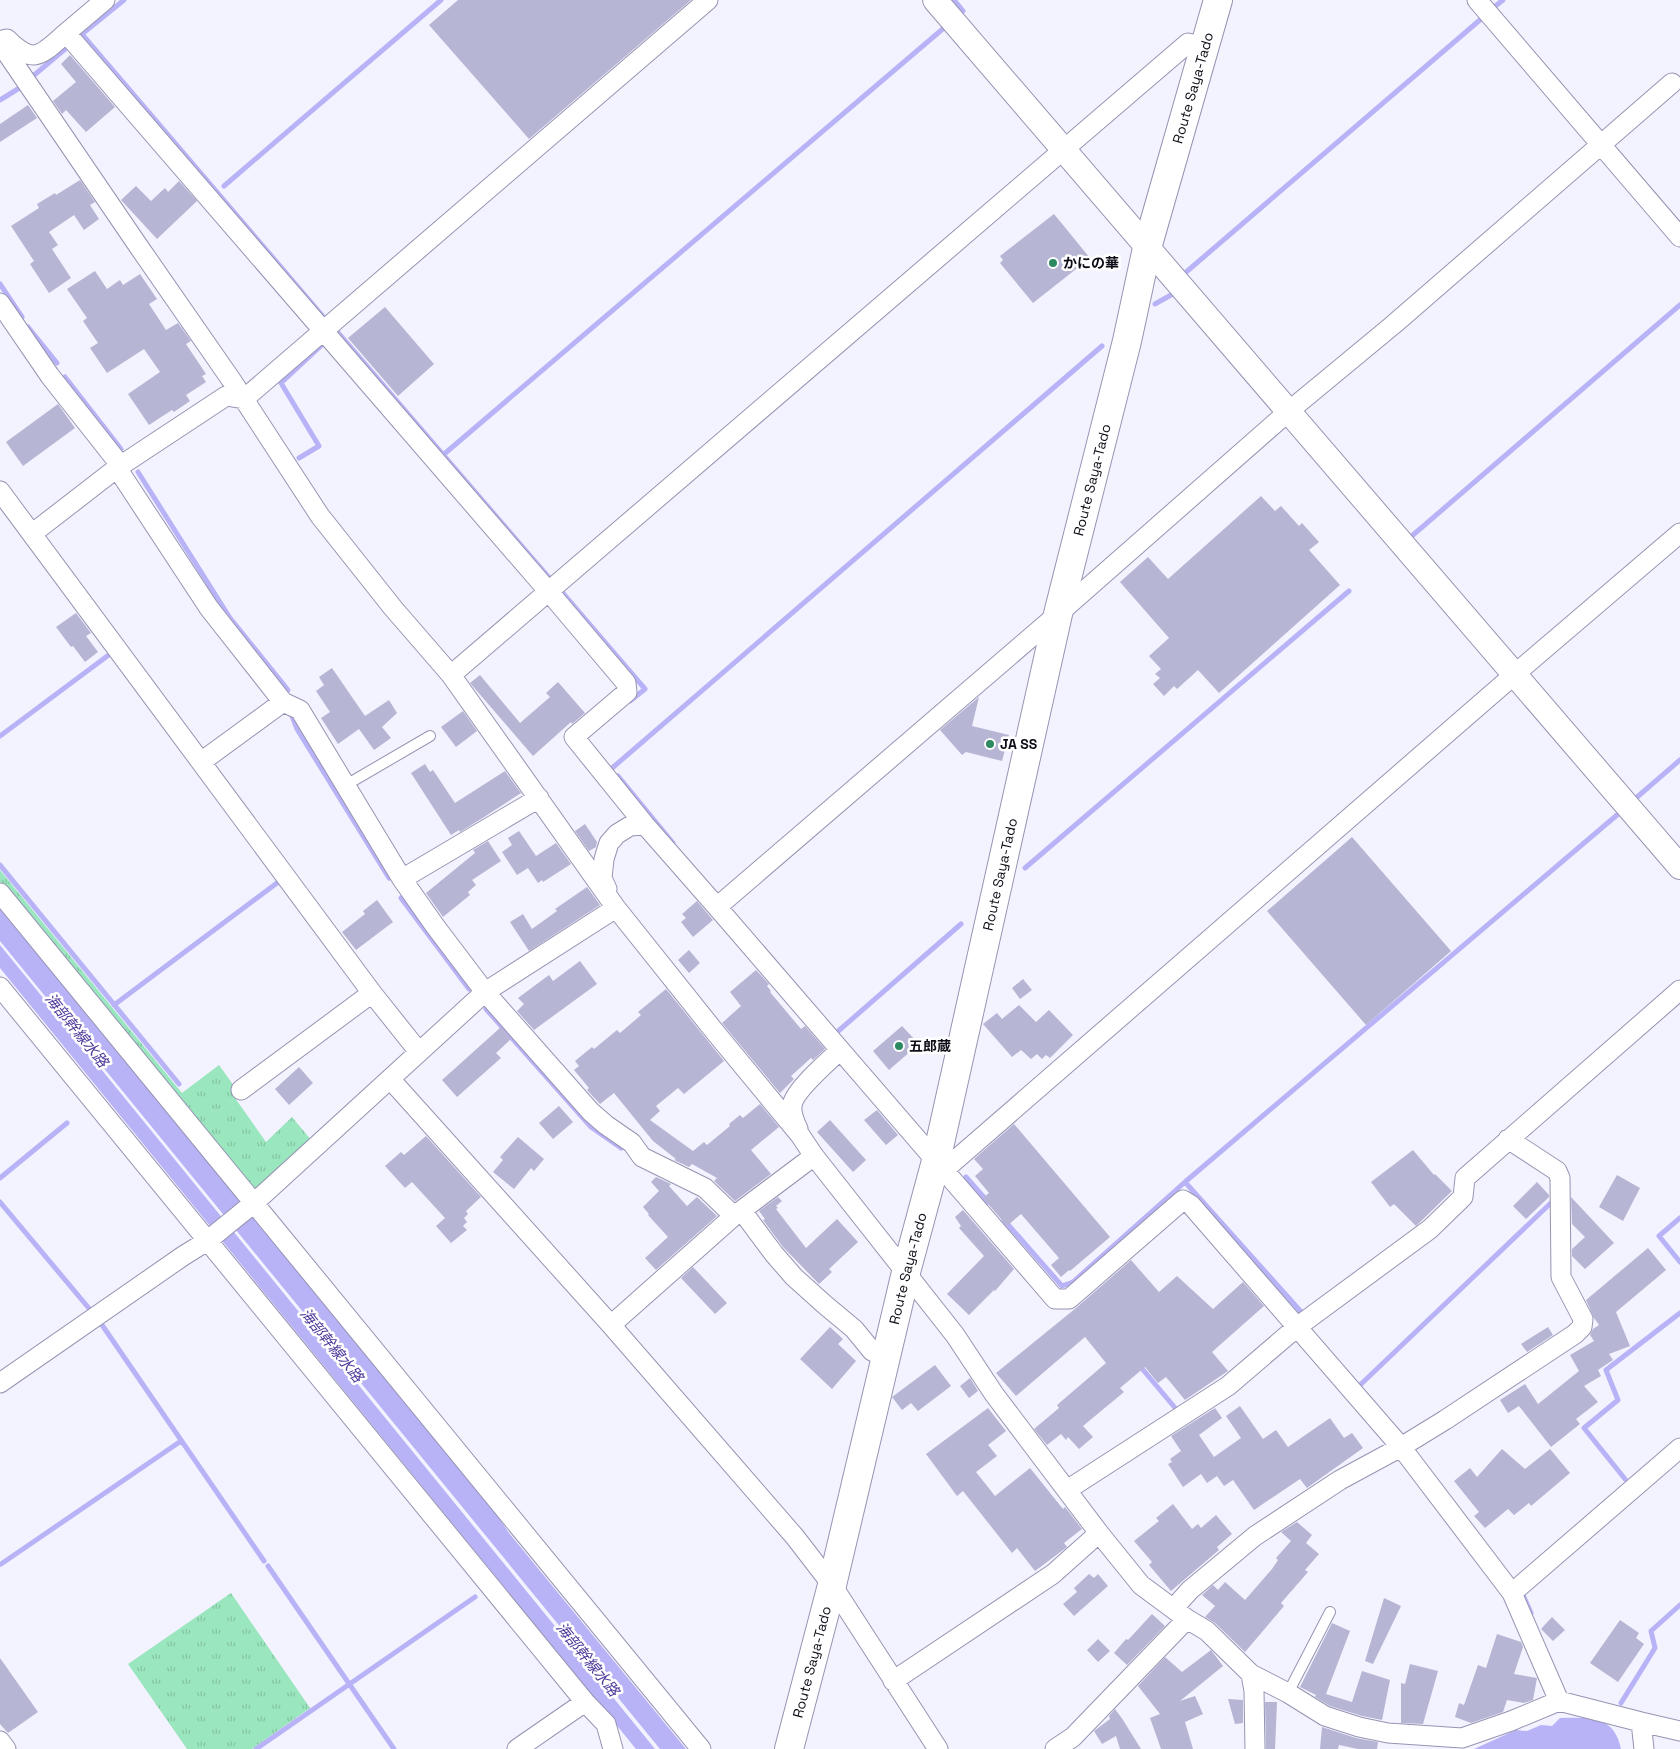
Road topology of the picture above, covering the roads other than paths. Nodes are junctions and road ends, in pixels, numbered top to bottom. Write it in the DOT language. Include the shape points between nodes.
graph roads {
  1 [pos="105,0"];
  2 [pos="708,0"];
  3 [pos="936,0"];
  4 [pos="1218,0"];
  5 [pos="1477,0"];
  6 [pos="66,33"];
  7 [pos="0,42"];
  8 [pos="1205,46"];
  9 [pos="1672,83"];
  10 [pos="1600,144"];
  11 [pos="1063,150"];
  12 [pos="1680,237"];
  13 [pos="1147,248"];
  14 [pos="0,303"];
  15 [pos="323,330"];
  16 [pos="244,399"];
  17 [pos="1288,411"];
  18 [pos="119,467"];
  19 [pos="0,490"];
  20 [pos="32,533"];
  21 [pos="1680,533"];
  22 [pos="549,592"];
  23 [pos="1058,614"];
  24 [pos="1515,674"];
  25 [pos="452,675"];
  26 [pos="283,702"];
  27 [pos="430,736"];
  28 [pos="201,762"];
  29 [pos="346,785"];
  30 [pos="539,798"];
  31 [pos="645,825"];
  32 [pos="1680,867"];
  33 [pos="402,879"];
  34 [pos="0,893"];
  35 [pos="717,907"];
  36 [pos="616,908"];
  37 [pos="0,987"];
  38 [pos="1680,990"];
  39 [pos="484,992"];
  40 [pos="372,993"];
  41 [pos="840,1050"];
  42 [pos="419,1052"];
  43 [pos="391,1080"];
  44 [pos="241,1090"];
  45 [pos="800,1135"];
  46 [pos="1508,1139"];
  47 [pos="814,1156"];
  48 [pos="940,1165"];
  49 [pos="252,1205"];
  50 [pos="738,1214"];
  51 [pos="210,1239"];
  52 [pos="906,1272"];
  53 [pos="611,1325"];
  54 [pos="1297,1327"];
  55 [pos="886,1357"];
  56 [pos="0,1383"];
  57 [pos="1401,1447"];
  58 [pos="1680,1448"];
  59 [pos="1067,1490"];
  60 [pos="1099,1533"];
  61 [pos="832,1585"];
  62 [pos="1512,1593"];
  63 [pos="1330,1612"];
  64 [pos="1180,1614"];
  65 [pos="1251,1674"];
  66 [pos="894,1681"];
  67 [pos="1288,1693"];
  68 [pos="1559,1701"];
  69 [pos="585,1702"];
  70 [pos="1641,1722"];
  71 [pos="1680,1731"];
  72 [pos="0,1740"];
  73 [pos="6,1749"];
  74 [pos="517,1749"];
  75 [pos="614,1749"];
  76 [pos="701,1749"];
  77 [pos="789,1749"];
  78 [pos="938,1749"];
  79 [pos="1055,1749"];
  80 [pos="1255,1749"];
  81 [pos="1644,1749"];
  1 -- 6 [label="street"];
  2 -- 15 [label="street"];
  3 -- 11 [label="street"];
  4 -- 8 [label="main road, Route Saya-Tado"];
  5 -- 10 [label="street"];
  6 -- 7 [label="street" via="44,52 31,56 20,52 7,39"];
  6 -- 15 [label="street"];
  7 -- 16 [label="street"];
  8 -- 11 [label="street" via="1188,43"];
  8 -- 13 [label="main road, Route Saya-Tado"];
  9 -- 10 [label="street"];
  10 -- 12 [label="street"];
  10 -- 17 [label="street" via="1393,325"];
  11 -- 13 [label="street"];
  11 -- 22 [label="street"];
  13 -- 17 [label="street"];
  13 -- 23 [label="main road, Route Saya-Tado" via="1127,341"];
  14 -- 18 [label="street"];
  15 -- 16 [label="street"];
  15 -- 22 [label="street"];
  16 -- 18 [label="street" via="226,396"];
  16 -- 25 [label="street" via="320,516 393,608"];
  17 -- 23 [label="street"];
  17 -- 24 [label="street"];
  18 -- 20 [label="street"];
  18 -- 26 [label="street" via="209,608"];
  19 -- 20 [label="street"];
  20 -- 28 [label="street"];
  21 -- 24 [label="street"];
  22 -- 25 [label="street"];
  22 -- 31 [label="street" via="626,683 627,692 574,737"];
  23 -- 35 [label="street"];
  23 -- 48 [label="main road, Route Saya-Tado"];
  24 -- 32 [label="street"];
  24 -- 48 [label="street"];
  25 -- 30 [label="street"];
  26 -- 28 [label="street"];
  26 -- 29 [label="street" via="300,710"];
  27 -- 29 [label="lane"];
  28 -- 40 [label="street"];
  29 -- 33 [label="street"];
  30 -- 33 [label="street"];
  30 -- 36 [label="street"];
  31 -- 35 [label="street"];
  31 -- 36 [label="street" via="630,826 609,842 602,878"];
  33 -- 39 [label="street"];
  34 -- 49 [label="street"];
  35 -- 41 [label="street"];
  36 -- 39 [label="street"];
  36 -- 45 [label="street"];
  37 -- 51 [label="street"];
  38 -- 46 [label="street"];
  39 -- 42 [label="street"];
  39 -- 50 [label="street" via="606,1126 632,1143 642,1157 705,1188"];
  40 -- 42 [label="street"];
  40 -- 44 [label="street"];
  41 -- 45 [label="street" via="796,1094 792,1105 793,1117"];
  41 -- 48 [label="street"];
  42 -- 43 [label="street"];
  43 -- 49 [label="street"];
  43 -- 53 [label="street"];
  45 -- 47 [label="street"];
  46 -- 54 [label="street" via="1465,1178 1462,1196 1430,1229"];
  46 -- 57 [label="street" via="1558,1171 1561,1277 1583,1319 1582,1327"];
  47 -- 50 [label="street"];
  47 -- 52 [label="street"];
  48 -- 52 [label="main road, Route Saya-Tado"];
  48 -- 54 [label="street" via="1055,1299 1069,1299 1183,1200"];
  49 -- 51 [label="street"];
  49 -- 76 [label="street"];
  50 -- 53 [label="street"];
  50 -- 55 [label="street" via="794,1276 854,1329 872,1352"];
  51 -- 56 [label="street"];
  51 -- 69 [label="street"];
  52 -- 55 [label="main road, Route Saya-Tado"];
  52 -- 59 [label="street"];
  53 -- 61 [label="street" via="795,1537"];
  54 -- 57 [label="street"];
  54 -- 59 [label="street" via="1228,1386"];
  55 -- 61 [label="main road, Route Saya-Tado"];
  57 -- 62 [label="street"];
  57 -- 64 [label="street" via="1340,1480 1255,1536 1190,1590"];
  58 -- 62 [label="street"];
  59 -- 60 [label="street"];
  60 -- 64 [label="street" via="1141,1585"];
  60 -- 66 [label="street" via="1053,1574"];
  61 -- 66 [label="street"];
  61 -- 77 [label="main road, Route Saya-Tado"];
  62 -- 68 [label="street"];
  63 -- 67 [label="lane"];
  64 -- 65 [label="street" via="1207,1631"];
  64 -- 79 [label="street" via="1074,1738"];
  65 -- 67 [label="street"];
  65 -- 80 [label="street"];
  66 -- 78 [label="street"];
  67 -- 68 [label="street" via="1324,1716 1359,1727 1388,1733 1462,1738"];
  68 -- 70 [label="street"];
  69 -- 74 [label="street"];
  69 -- 75 [label="street" via="606,1724"];
  70 -- 71 [label="street"];
  70 -- 81 [label="street"];
  72 -- 73 [label="street"];
}
